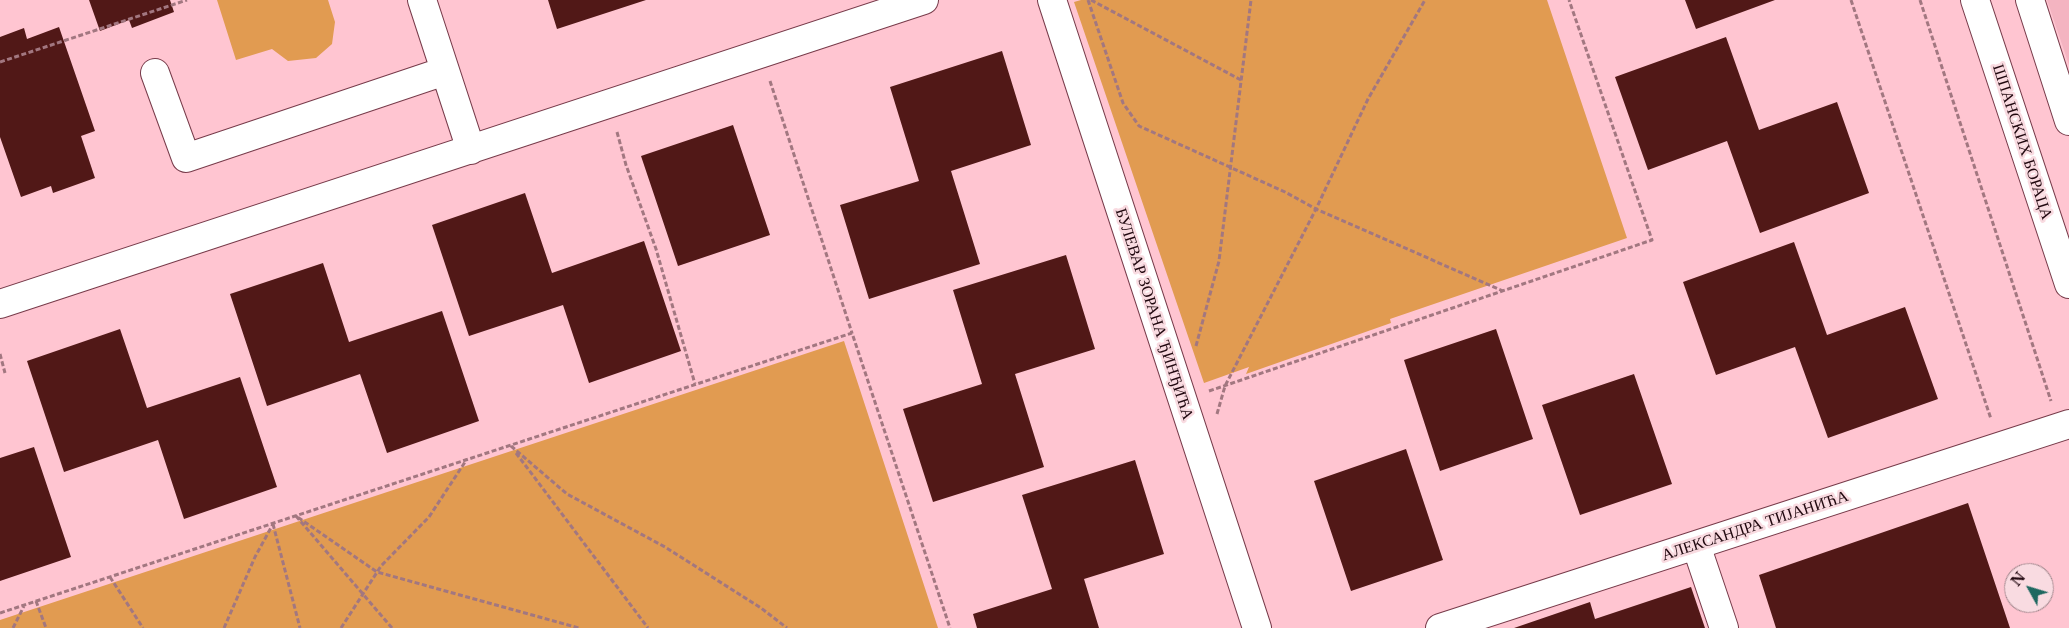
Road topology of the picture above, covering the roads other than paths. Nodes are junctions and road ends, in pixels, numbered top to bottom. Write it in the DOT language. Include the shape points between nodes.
graph roads {
  1 [pos="422,0"];
  2 [pos="924,0"];
  3 [pos="1052,0"];
  4 [pos="1975,0"];
  5 [pos="2030,0"];
  6 [pos="445,71"];
  7 [pos="156,73"];
  8 [pos="2069,121"];
  9 [pos="470,150"];
  10 [pos="2069,284"];
  11 [pos="0,304"];
  12 [pos="2064,426"];
  13 [pos="1696,545"];
  14 [pos="1257,628"];
  15 [pos="1440,628"];
  16 [pos="1724,628"];
  1 -- 6 [label="street"];
  2 -- 9 [label="street"];
  3 -- 14 [label="street, БУЛЕВАР ЗОРАНА ЂИНЂИЋА"];
  4 -- 10 [label="street, ШПАНСКИХ БОРАЦА"];
  5 -- 8 [label="street"];
  6 -- 7 [label="street" via="186,158"];
  6 -- 9 [label="street"];
  9 -- 11 [label="street"];
  12 -- 13 [label="street, АЛЕКСАНДРА ТИЈАНИЋА"];
  13 -- 15 [label="street, АЛЕКСАНДРА ТИЈАНИЋА"];
  13 -- 16 [label="street"];
}
